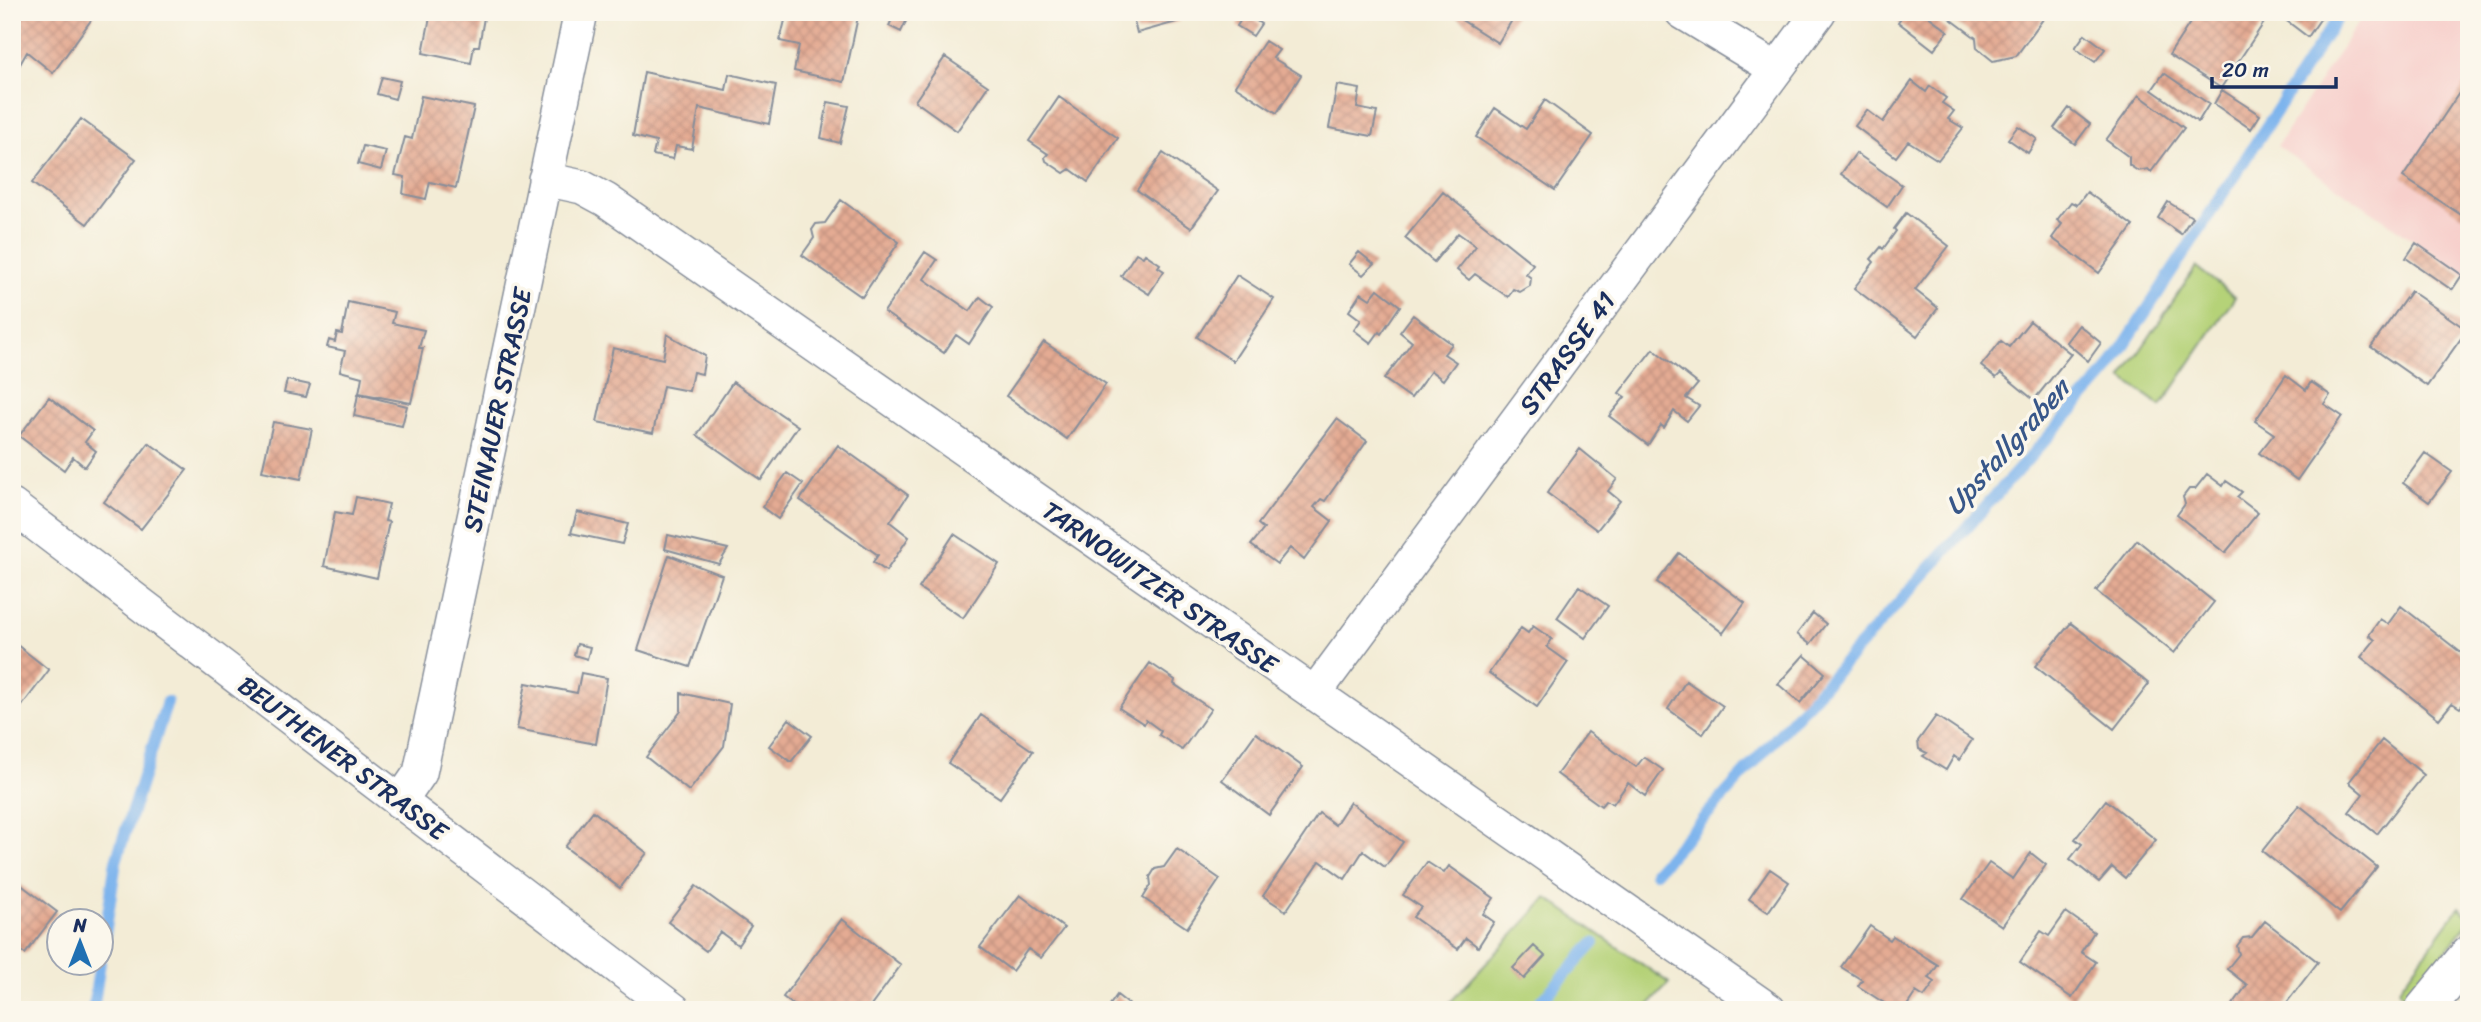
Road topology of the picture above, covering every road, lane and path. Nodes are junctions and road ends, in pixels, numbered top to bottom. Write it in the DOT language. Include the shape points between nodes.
graph roads {
  1 [pos="581,12"];
  2 [pos="1682,12"];
  3 [pos="1819,12"];
  4 [pos="1776,69"];
  5 [pos="545,179"];
  6 [pos="12,506"];
  7 [pos="1314,694"];
  8 [pos="400,802"];
  9 [pos="2469,955"];
  10 [pos="674,1010"];
  11 [pos="1769,1010"];
  12 [pos="2424,1010"];
  1 -- 5 [label="street, STEINAUER STRASSE"];
  2 -- 4 [label="street"];
  3 -- 4 [label="street, STRASSE 41"];
  4 -- 7 [label="street, STRASSE 41"];
  5 -- 7 [label="street, TARNOWITZER STRASSE" via="582,187 606,200"];
  5 -- 8 [label="street, STEINAUER STRASSE" via="420,774"];
  6 -- 8 [label="street, BEUTHENER STRASSE"];
  7 -- 11 [label="street, TARNOWITZER STRASSE"];
  8 -- 10 [label="street, BEUTHENER STRASSE"];
  9 -- 12 [label="main road"];
}
